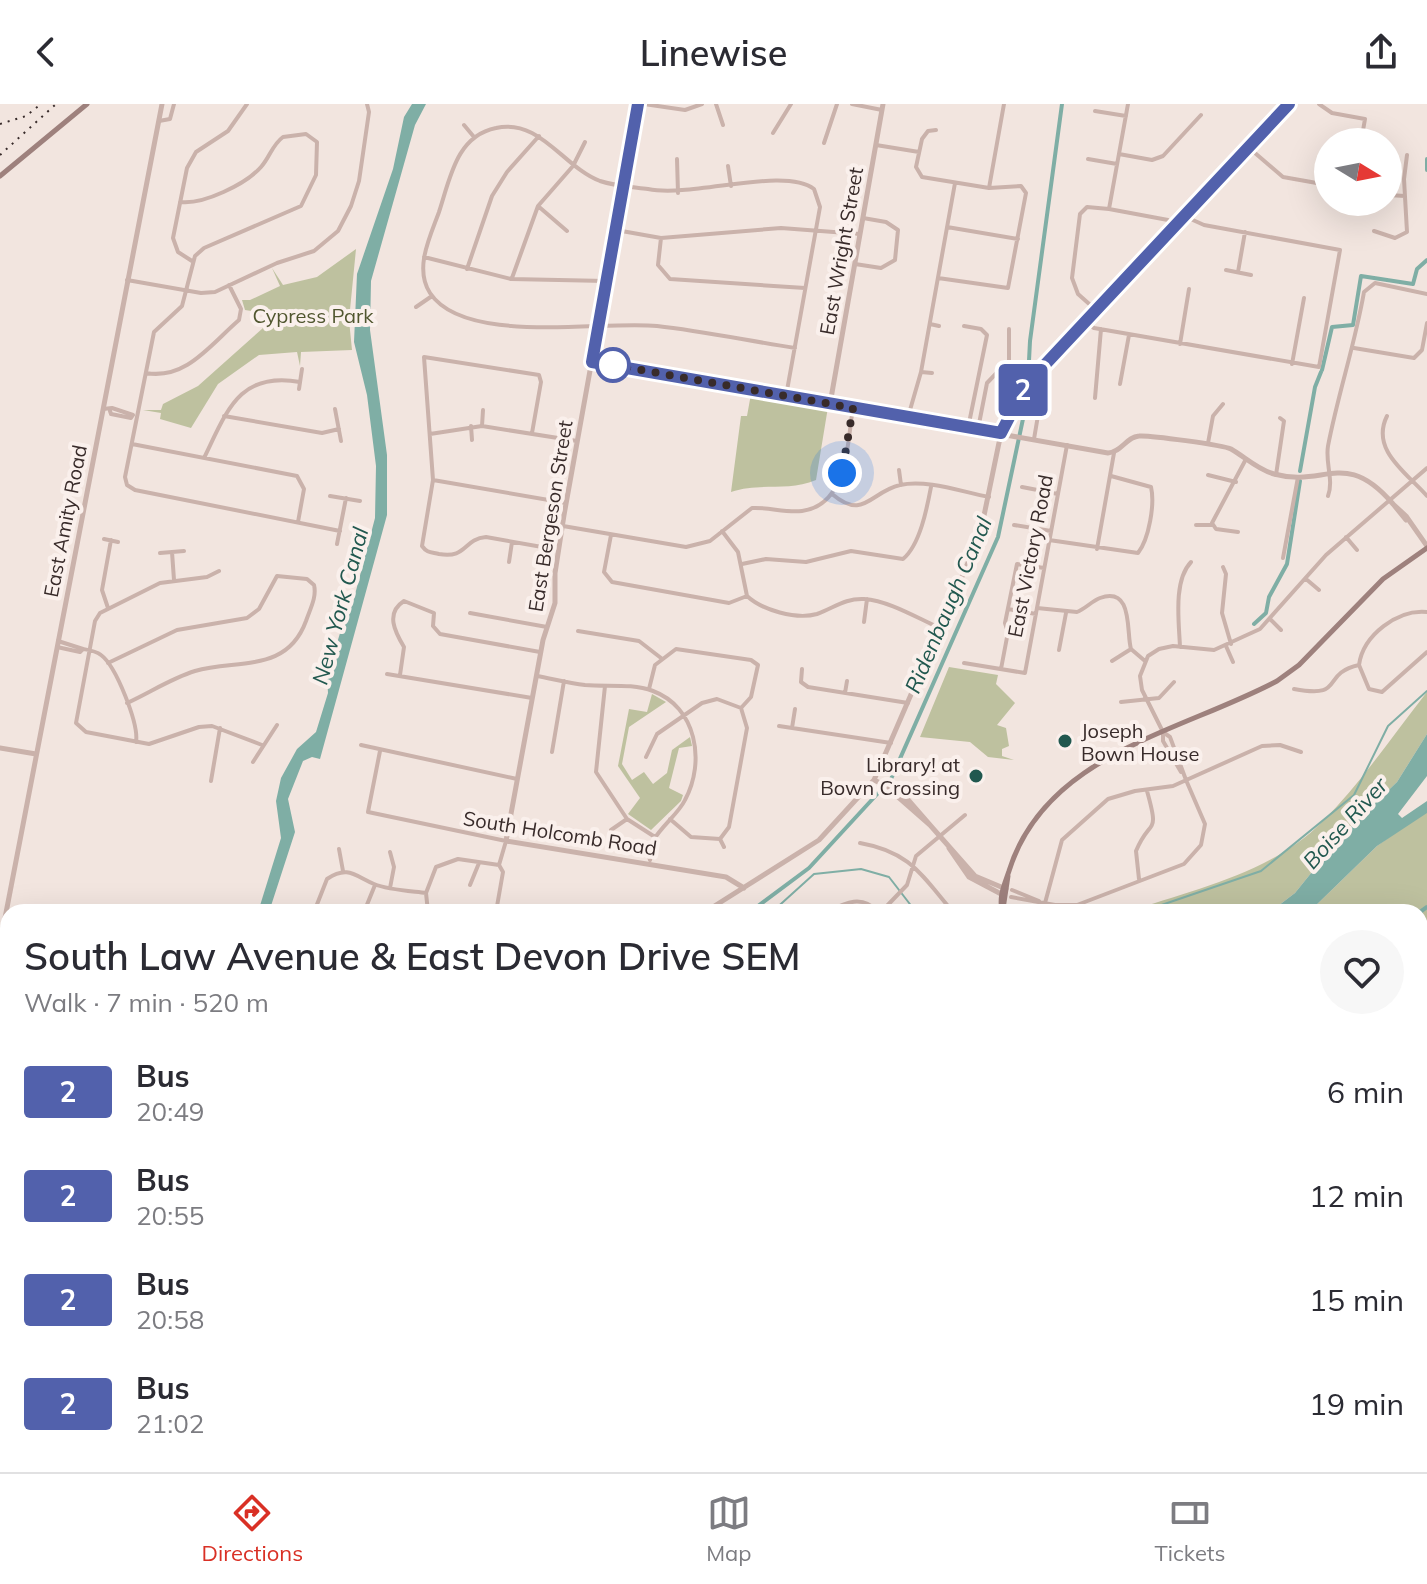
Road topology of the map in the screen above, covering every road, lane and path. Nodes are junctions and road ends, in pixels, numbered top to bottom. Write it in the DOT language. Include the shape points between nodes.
graph roads {
  1 [pos="87,104"];
  2 [pos="162,104"];
  3 [pos="174,104"];
  4 [pos="247,104"];
  5 [pos="367,104"];
  6 [pos="641,104"];
  7 [pos="702,104"];
  8 [pos="716,104"];
  9 [pos="791,104"];
  10 [pos="837,104"];
  11 [pos="852,104"];
  12 [pos="1004,104"];
  13 [pos="1128,104"];
  14 [pos="1289,104"];
  15 [pos="1319,104"];
  16 [pos="883,107"];
  17 [pos="1095,111"];
  18 [pos="1201,115"];
  19 [pos="1126,116"];
  20 [pos="159,121"];
  21 [pos="464,125"];
  22 [pos="723,125"];
  23 [pos="1363,128"];
  24 [pos="936,130"];
  25 [pos="773,133"];
  26 [pos="539,136"];
  27 [pos="474,137"];
  28 [pos="585,142"];
  29 [pos="824,143"];
  30 [pos="876,145"];
  31 [pos="1248,147"];
  32 [pos="919,152"];
  33 [pos="1119,154"];
  34 [pos="1407,155"];
  35 [pos="677,159"];
  36 [pos="1088,159"];
  37 [pos="1117,164"];
  38 [pos="573,166"];
  39 [pos="728,166"];
  40 [pos="0,176"];
  41 [pos="820,183"];
  42 [pos="955,183"];
  43 [pos="1314,183"];
  44 [pos="624,185"];
  45 [pos="731,186"];
  46 [pos="989,188"];
  47 [pos="814,189"];
  48 [pos="678,193"];
  49 [pos="1402,196"];
  50 [pos="1406,196"];
  51 [pos="180,202"];
  52 [pos="538,206"];
  53 [pos="1109,209"];
  54 [pos="1184,216"];
  55 [pos="863,218"];
  56 [pos="1175,226"];
  57 [pos="947,227"];
  58 [pos="616,230"];
  59 [pos="816,230"];
  60 [pos="567,231"];
  61 [pos="1374,231"];
  62 [pos="1245,232"];
  63 [pos="860,234"];
  64 [pos="661,238"];
  65 [pos="1018,239"];
  66 [pos="424,257"];
  67 [pos="192,262"];
  68 [pos="855,264"];
  69 [pos="467,270"];
  70 [pos="1226,270"];
  71 [pos="1238,272"];
  72 [pos="1251,275"];
  73 [pos="938,278"];
  74 [pos="511,279"];
  75 [pos="127,280"];
  76 [pos="606,281"];
  77 [pos="229,285"];
  78 [pos="805,288"];
  79 [pos="1189,289"];
  80 [pos="186,291"];
  81 [pos="1427,294"];
  82 [pos="432,296"];
  83 [pos="1304,298"];
  84 [pos="416,307"];
  85 [pos="1096,310"];
  86 [pos="1085,322"];
  87 [pos="1427,323"];
  88 [pos="930,324"];
  89 [pos="598,326"];
  90 [pos="939,326"];
  91 [pos="964,326"];
  92 [pos="1009,329"];
  93 [pos="1101,329"];
  94 [pos="1129,335"];
  95 [pos="1180,344"];
  96 [pos="795,348"];
  97 [pos="1354,348"];
  98 [pos="592,362"];
  99 [pos="1292,364"];
  100 [pos="302,369"];
  101 [pos="921,372"];
  102 [pos="146,373"];
  103 [pos="932,373"];
  104 [pos="1036,376"];
  105 [pos="300,382"];
  106 [pos="1120,384"];
  107 [pos="299,389"];
  108 [pos="786,396"];
  109 [pos="1095,398"];
  110 [pos="830,404"];
  111 [pos="1223,404"];
  112 [pos="853,408"];
  113 [pos="335,409"];
  114 [pos="106,410"];
  115 [pos="483,410"];
  116 [pos="135,416"];
  117 [pos="224,416"];
  118 [pos="1387,416"];
  119 [pos="908,417"];
  120 [pos="1280,418"];
  121 [pos="471,426"];
  122 [pos="482,426"];
  123 [pos="968,428"];
  124 [pos="339,429"];
  125 [pos="978,429"];
  126 [pos="532,433"];
  127 [pos="1001,433"];
  128 [pos="429,434"];
  129 [pos="1034,439"];
  130 [pos="472,440"];
  131 [pos="341,441"];
  132 [pos="577,441"];
  133 [pos="1208,443"];
  134 [pos="132,444"];
  135 [pos="1067,445"];
  136 [pos="1114,453"];
  137 [pos="204,458"];
  138 [pos="1246,459"];
  139 [pos="1427,468"];
  140 [pos="899,470"];
  141 [pos="1329,471"];
  142 [pos="1208,475"];
  143 [pos="1276,475"];
  144 [pos="1111,476"];
  145 [pos="1298,477"];
  146 [pos="433,480"];
  147 [pos="1414,481"];
  148 [pos="1236,482"];
  149 [pos="901,485"];
  150 [pos="931,487"];
  151 [pos="1022,487"];
  152 [pos="832,494"];
  153 [pos="1058,494"];
  154 [pos="330,496"];
  155 [pos="1328,496"];
  156 [pos="1427,496"];
  157 [pos="989,497"];
  158 [pos="346,498"];
  159 [pos="360,501"];
  160 [pos="1391,502"];
  161 [pos="566,503"];
  162 [pos="298,523"];
  163 [pos="1014,525"];
  164 [pos="1196,525"];
  165 [pos="1212,525"];
  166 [pos="563,526"];
  167 [pos="340,531"];
  168 [pos="722,531"];
  169 [pos="1051,531"];
  170 [pos="1238,532"];
  171 [pos="611,535"];
  172 [pos="1346,537"];
  173 [pos="104,539"];
  174 [pos="111,540"];
  175 [pos="1049,540"];
  176 [pos="118,542"];
  177 [pos="512,542"];
  178 [pos="337,544"];
  179 [pos="1427,547"];
  180 [pos="1097,549"];
  181 [pos="559,550"];
  182 [pos="1357,550"];
  183 [pos="184,551"];
  184 [pos="172,552"];
  185 [pos="160,553"];
  186 [pos="1283,558"];
  187 [pos="509,562"];
  188 [pos="1191,562"];
  189 [pos="742,564"];
  190 [pos="1223,567"];
  191 [pos="1044,568"];
  192 [pos="219,571"];
  193 [pos="1306,579"];
  194 [pos="174,580"];
  195 [pos="1319,590"];
  196 [pos="747,596"];
  197 [pos="867,599"];
  198 [pos="108,608"];
  199 [pos="1008,609"];
  200 [pos="1036,611"];
  201 [pos="1427,612"];
  202 [pos="470,613"];
  203 [pos="1066,613"];
  204 [pos="1271,620"];
  205 [pos="864,622"];
  206 [pos="547,627"];
  207 [pos="940,628"];
  208 [pos="1281,630"];
  209 [pos="578,631"];
  210 [pos="58,644"];
  211 [pos="1228,645"];
  212 [pos="1180,647"];
  213 [pos="1131,649"];
  214 [pos="86,650"];
  215 [pos="1059,650"];
  216 [pos="541,652"];
  217 [pos="1427,652"];
  218 [pos="661,658"];
  219 [pos="1112,661"];
  220 [pos="1145,661"];
  221 [pos="1233,662"];
  222 [pos="108,663"];
  223 [pos="964,663"];
  224 [pos="1359,665"];
  225 [pos="802,669"];
  226 [pos="1001,669"];
  227 [pos="387,674"];
  228 [pos="400,675"];
  229 [pos="536,676"];
  230 [pos="564,681"];
  231 [pos="847,681"];
  232 [pos="1174,682"];
  233 [pos="605,685"];
  234 [pos="1294,689"];
  235 [pos="649,690"];
  236 [pos="845,693"];
  237 [pos="532,698"];
  238 [pos="1147,700"];
  239 [pos="1121,702"];
  240 [pos="127,703"];
  241 [pos="908,703"];
  242 [pos="741,708"];
  243 [pos="795,709"];
  244 [pos="684,715"];
  245 [pos="277,725"];
  246 [pos="779,726"];
  247 [pos="220,728"];
  248 [pos="792,728"];
  249 [pos="1163,732"];
  250 [pos="136,742"];
  251 [pos="891,743"];
  252 [pos="262,745"];
  253 [pos="361,745"];
  254 [pos="0,748"];
  255 [pos="380,751"];
  256 [pos="552,752"];
  257 [pos="1301,752"];
  258 [pos="36,754"];
  259 [pos="646,757"];
  260 [pos="253,762"];
  261 [pos="517,779"];
  262 [pos="874,780"];
  263 [pos="1186,780"];
  264 [pos="211,781"];
  265 [pos="1147,791"];
  266 [pos="965,815"];
  267 [pos="627,819"];
  268 [pos="670,819"];
  269 [pos="611,830"];
  270 [pos="655,837"];
  271 [pos="939,837"];
  272 [pos="720,839"];
  273 [pos="506,841"];
  274 [pos="860,843"];
  275 [pos="724,847"];
  276 [pos="339,849"];
  277 [pos="390,852"];
  278 [pos="650,862"];
  279 [pos="479,863"];
  280 [pos="912,864"];
  281 [pos="499,865"];
  282 [pos="343,871"];
  283 [pos="726,877"];
  284 [pos="1139,879"];
  285 [pos="375,885"];
  286 [pos="470,885"];
  287 [pos="390,888"];
  288 [pos="744,888"];
  289 [pos="1007,892"];
  290 [pos="426,893"];
  291 [pos="729,897"];
  292 [pos="1043,903"];
  293 [pos="8,904"];
  294 [pos="317,904"];
  295 [pos="367,904"];
  296 [pos="427,904"];
  297 [pos="497,904"];
  298 [pos="718,904"];
  299 [pos="847,904"];
  300 [pos="868,904"];
  301 [pos="887,904"];
  302 [pos="946,904"];
  303 [pos="1004,904"];
  304 [pos="1060,904"];
  305 [pos="1079,904"];
  1 -- 40 [label="main road"];
  2 -- 20 [label="street, East Amity Road"];
  3 -- 20 [label="street" via="170,119"];
  4 -- 51 [label="street" via="228,131 192,156"];
  5 -- 77 [label="street" via="359,181 338,231 314,251"];
  6 -- 7 [label="street" via="685,110"];
  6 -- 44 [label="street, East Bergeson Street"];
  8 -- 22 [label="street"];
  9 -- 25 [label="street"];
  10 -- 29 [label="street"];
  11 -- 16 [label="street"];
  12 -- 46 [label="street"];
  13 -- 19 [label="street"];
  14 -- 31 [label="street"];
  15 -- 23 [label="street" via="1332,113 1365,119"];
  16 -- 30 [label="street, East Wright Street"];
  17 -- 19 [label="street"];
  18 -- 33 [label="street" via="1163,156 1152,160"];
  19 -- 33 [label="street"];
  20 -- 75 [label="street, East Amity Road"];
  21 -- 27 [label="street"];
  24 -- 32 [label="street" via="924,134"];
  26 -- 27 [label="street" via="513,126"];
  26 -- 38 [label="street"];
  26 -- 69 [label="street" via="492,196"];
  27 -- 66 [label="street" via="456,160"];
  28 -- 38 [label="street"];
  30 -- 32 [label="street"];
  30 -- 55 [label="street, East Wright Street"];
  31 -- 43 [label="street" via="1283,177"];
  31 -- 54 [label="street"];
  32 -- 42 [label="street" via="918,173"];
  33 -- 37 [label="street"];
  34 -- 50 [label="street"];
  35 -- 48 [label="street"];
  36 -- 37 [label="street"];
  37 -- 53 [label="street"];
  38 -- 44 [label="street" via="601,181"];
  38 -- 52 [label="street"];
  39 -- 45 [label="street"];
  41 -- 47 [label="street"];
  42 -- 46 [label="street"];
  42 -- 57 [label="street"];
  44 -- 48 [label="street"];
  44 -- 58 [label="street, East Bergeson Street"];
  45 -- 47 [label="street" via="780,179"];
  45 -- 48 [label="street"];
  46 -- 65 [label="street" via="1025,189"];
  47 -- 59 [label="street" via="820,207"];
  49 -- 50 [label="street"];
  50 -- 61 [label="street" via="1407,232 1395,238"];
  51 -- 67 [label="street" via="174,246"];
  51 -- 67 [label="street" via="199,201 253,175 283,137 312,135 318,146 317,169 301,206 204,248"];
  52 -- 60 [label="street"];
  52 -- 74 [label="street"];
  53 -- 56 [label="street" via="1168,220"];
  53 -- 85 [label="street" via="1090,206 1082,211 1075,252 1074,286"];
  54 -- 56 [label="street"];
  54 -- 62 [label="street"];
  55 -- 63 [label="street, East Wright Street"];
  55 -- 68 [label="street" via="892,225 898,230 899,248 895,260 881,268"];
  56 -- 85 [label="street"];
  57 -- 65 [label="street"];
  57 -- 73 [label="street"];
  58 -- 64 [label="street"];
  58 -- 76 [label="street, East Bergeson Street"];
  59 -- 63 [label="street"];
  59 -- 64 [label="street"];
  59 -- 78 [label="street"];
  62 -- 71 [label="street"];
  62 -- 99 [label="street" via="1340,250 1317,368"];
  63 -- 68 [label="street, East Wright Street"];
  64 -- 78 [label="street" via="658,265 670,279"];
  65 -- 73 [label="street" via="1008,288"];
  66 -- 69 [label="street"];
  66 -- 82 [label="street"];
  67 -- 80 [label="street"];
  68 -- 110 [label="street, East Wright Street"];
  69 -- 74 [label="street"];
  70 -- 71 [label="street"];
  71 -- 72 [label="street"];
  73 -- 88 [label="street"];
  74 -- 76 [label="street"];
  75 -- 80 [label="street"];
  75 -- 114 [label="street, East Amity Road"];
  76 -- 89 [label="street, East Bergeson Street"];
  77 -- 80 [label="street" via="215,292"];
  77 -- 102 [label="street" via="241,309 239,320 180,371"];
  78 -- 96 [label="street"];
  79 -- 95 [label="street"];
  80 -- 102 [label="street" via="179,311 154,332"];
  81 -- 97 [label="street" via="1369,286"];
  82 -- 84 [label="street"];
  82 -- 89 [label="street" via="454,313 478,319 556,330"];
  83 -- 99 [label="street"];
  85 -- 86 [label="street"];
  86 -- 93 [label="street"];
  86 -- 104 [label="street"];
  87 -- 97 [label="street" via="1417,356"];
  88 -- 90 [label="street"];
  88 -- 101 [label="street"];
  89 -- 96 [label="street" via="659,326"];
  89 -- 98 [label="street, East Bergeson Street"];
  91 -- 123 [label="street" via="987,335"];
  92 -- 125 [label="street" via="1009,360 987,383"];
  93 -- 94 [label="street"];
  93 -- 109 [label="street"];
  94 -- 95 [label="street"];
  94 -- 106 [label="street"];
  95 -- 99 [label="street"];
  96 -- 108 [label="street"];
  97 -- 141 [label="street" via="1329,441"];
  98 -- 108 [label="street"];
  98 -- 132 [label="street, East Bergeson Street"];
  100 -- 105 [label="street"];
  101 -- 103 [label="street"];
  101 -- 119 [label="street"];
  102 -- 116 [label="street"];
  104 -- 127 [label="street"];
  104 -- 129 [label="street" via="1042,392"];
  105 -- 107 [label="street"];
  105 -- 117 [label="street" via="260,381 232,402"];
  108 -- 110 [label="street"];
  110 -- 112 [label="street"];
  111 -- 133 [label="street" via="1213,416"];
  112 -- 119 [label="street"];
  112 -- 152 [label="street" via="842,473"];
  113 -- 124 [label="street"];
  114 -- 116 [label="street"];
  114 -- 210 [label="street, East Amity Road"];
  115 -- 122 [label="street"];
  116 -- 134 [label="street"];
  117 -- 124 [label="street" via="322,433"];
  117 -- 137 [label="street"];
  118 -- 147 [label="street" via="1384,446"];
  119 -- 123 [label="street"];
  120 -- 143 [label="street" via="1284,421"];
  121 -- 122 [label="street"];
  121 -- 128 [label="street"];
  121 -- 130 [label="street"];
  122 -- 126 [label="street"];
  123 -- 125 [label="street"];
  124 -- 131 [label="street"];
  125 -- 127 [label="street"];
  126 -- 128 [label="street" via="541,377 424,357"];
  126 -- 132 [label="street"];
  127 -- 129 [label="street"];
  127 -- 157 [label="street"];
  128 -- 146 [label="street"];
  129 -- 135 [label="street"];
  132 -- 161 [label="street, East Bergeson Street"];
  133 -- 136 [label="street" via="1142,435"];
  133 -- 138 [label="street"];
  134 -- 137 [label="street"];
  134 -- 162 [label="street" via="125,477 135,490"];
  135 -- 136 [label="street"];
  135 -- 153 [label="street, East Victory Road"];
  136 -- 144 [label="street"];
  137 -- 162 [label="street" via="300,478 304,489"];
  138 -- 143 [label="street"];
  138 -- 148 [label="street"];
  139 -- 147 [label="street"];
  140 -- 149 [label="street"];
  141 -- 145 [label="street"];
  141 -- 155 [label="street"];
  141 -- 160 [label="street" via="1363,478"];
  142 -- 148 [label="street"];
  143 -- 145 [label="street"];
  144 -- 180 [label="street"];
  144 -- 180 [label="street" via="1151,487 1144,545 1138,553"];
  145 -- 186 [label="street"];
  146 -- 161 [label="street"];
  146 -- 177 [label="street" via="423,549 453,556 481,537"];
  147 -- 156 [label="street"];
  147 -- 160 [label="street"];
  148 -- 165 [label="street"];
  149 -- 150 [label="street"];
  149 -- 152 [label="street" via="857,506"];
  150 -- 157 [label="street"];
  150 -- 189 [label="street" via="923,519 903,559 851,551 806,562 766,559"];
  151 -- 153 [label="street"];
  152 -- 168 [label="street" via="803,511 752,508"];
  153 -- 169 [label="street, East Victory Road"];
  154 -- 158 [label="street"];
  157 -- 207 [label="street" via="980,535"];
  158 -- 159 [label="street"];
  158 -- 167 [label="street"];
  160 -- 172 [label="street"];
  160 -- 179 [label="street"];
  161 -- 166 [label="street, East Bergeson Street"];
  162 -- 167 [label="street"];
  163 -- 169 [label="street"];
  164 -- 165 [label="street"];
  165 -- 170 [label="street"];
  166 -- 171 [label="street"];
  166 -- 181 [label="street, East Bergeson Street"];
  167 -- 178 [label="street"];
  168 -- 171 [label="street" via="710,541 686,547"];
  168 -- 189 [label="street"];
  169 -- 175 [label="street, East Victory Road"];
  171 -- 196 [label="street" via="604,572 612,582 729,603"];
  172 -- 182 [label="street"];
  172 -- 193 [label="street"];
  173 -- 174 [label="street"];
  174 -- 176 [label="street"];
  174 -- 198 [label="street" via="102,590"];
  175 -- 180 [label="street"];
  175 -- 191 [label="street, East Victory Road"];
  177 -- 181 [label="street"];
  177 -- 187 [label="street"];
  179 -- 249 [label="main road" via="1383,579 1277,681"];
  181 -- 206 [label="street, East Bergeson Street" via="555,603"];
  183 -- 184 [label="street"];
  184 -- 185 [label="street"];
  184 -- 194 [label="street"];
  188 -- 212 [label="street" via="1181,589"];
  189 -- 196 [label="street"];
  190 -- 211 [label="street"];
  191 -- 199 [label="street" via="1017,564"];
  191 -- 200 [label="street, East Victory Road"];
  192 -- 194 [label="street"];
  193 -- 195 [label="street"];
  193 -- 204 [label="street"];
  194 -- 198 [label="street"];
  196 -- 197 [label="street" via="765,608 802,615 815,615 850,599"];
  197 -- 205 [label="street"];
  197 -- 207 [label="street"];
  198 -- 214 [label="street" via="95,621"];
  199 -- 200 [label="street"];
  199 -- 226 [label="street"];
  200 -- 203 [label="street"];
  200 -- 226 [label="street, East Victory Road" via="1025,673"];
  201 -- 224 [label="street" via="1400,615 1386,624 1364,649"];
  202 -- 206 [label="street"];
  203 -- 213 [label="street" via="1102,597 1120,602 1129,615"];
  203 -- 215 [label="street"];
  204 -- 208 [label="street"];
  204 -- 211 [label="street"];
  206 -- 216 [label="street, East Bergeson Street"];
  207 -- 241 [label="street"];
  209 -- 218 [label="street" via="639,641"];
  210 -- 214 [label="street"];
  210 -- 258 [label="street, East Amity Road"];
  211 -- 212 [label="street" via="1210,651"];
  211 -- 221 [label="street"];
  212 -- 220 [label="street" via="1159,649"];
  213 -- 219 [label="street"];
  213 -- 220 [label="street"];
  214 -- 222 [label="street"];
  214 -- 250 [label="street" via="76,719 81,731"];
  216 -- 228 [label="street" via="440,634 430,610 400,601 393,622 404,647"];
  216 -- 229 [label="street, East Bergeson Street"];
  217 -- 224 [label="street" via="1382,692 1369,689"];
  218 -- 235 [label="street"];
  218 -- 242 [label="street" via="682,649 756,662 754,689"];
  220 -- 238 [label="street" via="1140,683"];
  222 -- 240 [label="street"];
  222 -- 240 [label="street" via="177,630 247,618 259,609 277,576 307,579 314,585 302,631 284,653 197,671"];
  223 -- 226 [label="street"];
  224 -- 234 [label="street" via="1340,672 1329,690 1318,694"];
  225 -- 236 [label="street" via="804,685"];
  227 -- 228 [label="street"];
  228 -- 237 [label="street"];
  229 -- 230 [label="street"];
  229 -- 237 [label="street, East Bergeson Street"];
  230 -- 233 [label="street"];
  230 -- 256 [label="street"];
  231 -- 236 [label="street"];
  232 -- 238 [label="street" via="1164,696"];
  233 -- 235 [label="street"];
  233 -- 267 [label="street" via="596,772"];
  235 -- 244 [label="street" via="666,697"];
  236 -- 241 [label="street"];
  237 -- 261 [label="street, East Bergeson Street"];
  238 -- 239 [label="street"];
  238 -- 249 [label="street"];
  240 -- 250 [label="street" via="137,724"];
  241 -- 251 [label="street"];
  242 -- 244 [label="street" via="709,700"];
  242 -- 272 [label="street" via="747,728 729,827"];
  243 -- 248 [label="street"];
  244 -- 259 [label="street" via="651,740"];
  244 -- 268 [label="street" via="695,740 695,763 686,799"];
  245 -- 252 [label="street"];
  246 -- 248 [label="street"];
  247 -- 250 [label="street" via="199,727 157,744"];
  247 -- 252 [label="street"];
  247 -- 264 [label="street"];
  248 -- 251 [label="street"];
  249 -- 263 [label="street" via="1170,737"];
  249 -- 289 [label="main road" via="1104,758 1059,792 1030,824 1008,875"];
  251 -- 262 [label="street"];
  252 -- 260 [label="street"];
  253 -- 261 [label="street"];
  254 -- 258 [label="street"];
  255 -- 273 [label="street, South Holcomb Road" via="368,812"];
  257 -- 263 [label="street" via="1262,746"];
  258 -- 293 [label="street, East Amity Road"];
  261 -- 273 [label="street, East Bergeson Street"];
  262 -- 271 [label="street"];
  262 -- 288 [label="street" via="819,840"];
  263 -- 265 [label="street"];
  263 -- 284 [label="street" via="1204,816 1201,845 1173,870"];
  265 -- 284 [label="street" via="1154,820 1136,851"];
  265 -- 292 [label="street" via="1108,799 1069,831 1058,846"];
  266 -- 271 [label="street"];
  267 -- 269 [label="street"];
  267 -- 270 [label="street"];
  268 -- 270 [label="street"];
  268 -- 272 [label="street" via="691,837"];
  270 -- 278 [label="street"];
  271 -- 280 [label="street"];
  271 -- 289 [label="street" via="975,876"];
  272 -- 275 [label="street"];
  273 -- 278 [label="street, South Holcomb Road"];
  273 -- 281 [label="street, East Bergeson Street"];
  274 -- 280 [label="street" via="890,850"];
  276 -- 282 [label="street"];
  277 -- 287 [label="street"];
  278 -- 283 [label="street, South Holcomb Road"];
  279 -- 281 [label="street"];
  279 -- 286 [label="street"];
  279 -- 290 [label="street" via="441,862 431,873"];
  280 -- 301 [label="street" via="905,889"];
  280 -- 302 [label="street"];
  281 -- 297 [label="street, East Bergeson Street" via="503,872"];
  282 -- 285 [label="street" via="360,874"];
  282 -- 294 [label="street" via="327,879"];
  283 -- 288 [label="street, South Holcomb Road"];
  283 -- 291 [label="street" via="732,886"];
  284 -- 305 [label="street"];
  285 -- 287 [label="street"];
  285 -- 295 [label="street"];
  287 -- 290 [label="street"];
  288 -- 291 [label="street"];
  289 -- 292 [label="street"];
  289 -- 303 [label="main road"];
  290 -- 296 [label="street"];
  291 -- 298 [label="street"];
  292 -- 304 [label="street"];
  299 -- 300 [label="street"];
}
